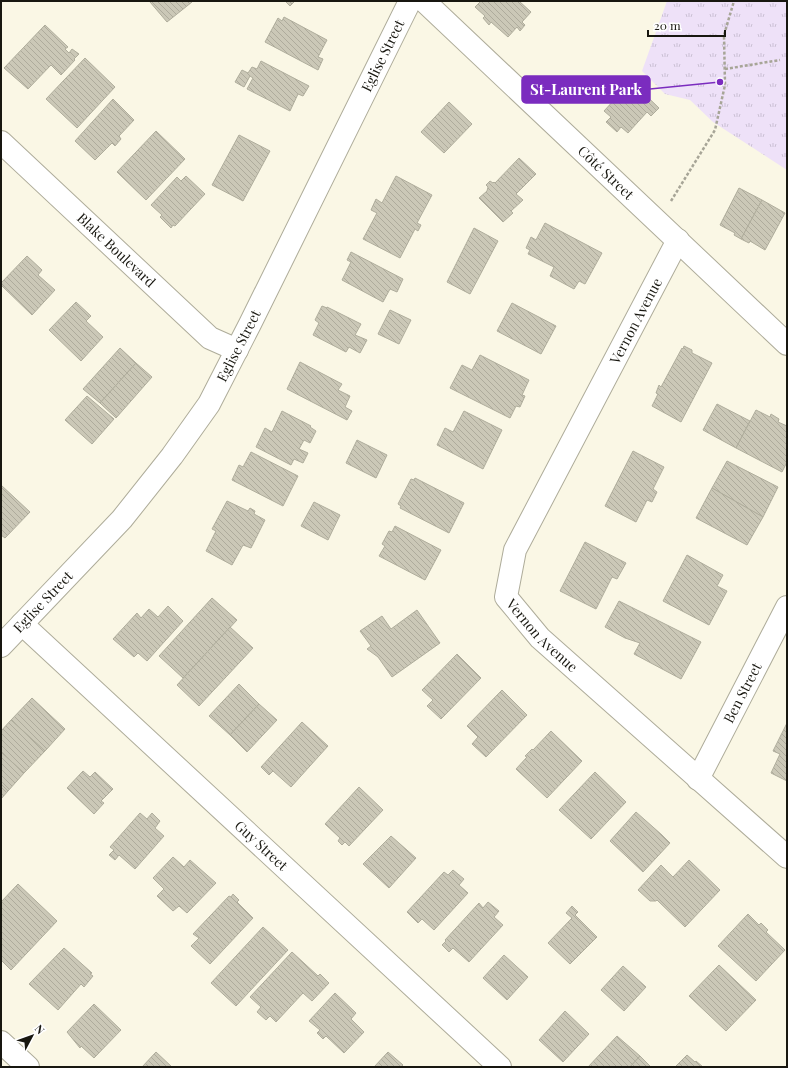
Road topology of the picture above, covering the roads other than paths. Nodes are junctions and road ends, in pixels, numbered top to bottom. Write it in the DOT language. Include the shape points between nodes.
graph roads {
  1 [pos="410,1"];
  2 [pos="424,1"];
  3 [pos="1,142"];
  4 [pos="678,240"];
  5 [pos="787,344"];
  6 [pos="237,350"];
  7 [pos="787,607"];
  8 [pos="22,624"];
  9 [pos="1,646"];
  10 [pos="698,779"];
  11 [pos="787,857"];
  12 [pos="1,1042"];
  13 [pos="28,1067"];
  14 [pos="500,1067"];
  1 -- 6 [label="street, Eglise Street"];
  2 -- 4 [label="street, Côté Street"];
  3 -- 6 [label="street, Blake Boulevard" via="210,338"];
  4 -- 5 [label="street, Côté Street"];
  4 -- 10 [label="street, Vernon Avenue" via="515,550 506,597 540,638"];
  6 -- 8 [label="street, Eglise Street" via="209,404 172,456 122,519"];
  7 -- 10 [label="street, Ben Street"];
  8 -- 9 [label="street, Eglise Street"];
  8 -- 14 [label="street, Guy Street"];
  10 -- 11 [label="street, Vernon Avenue"];
  12 -- 13 [label="street"];
}
